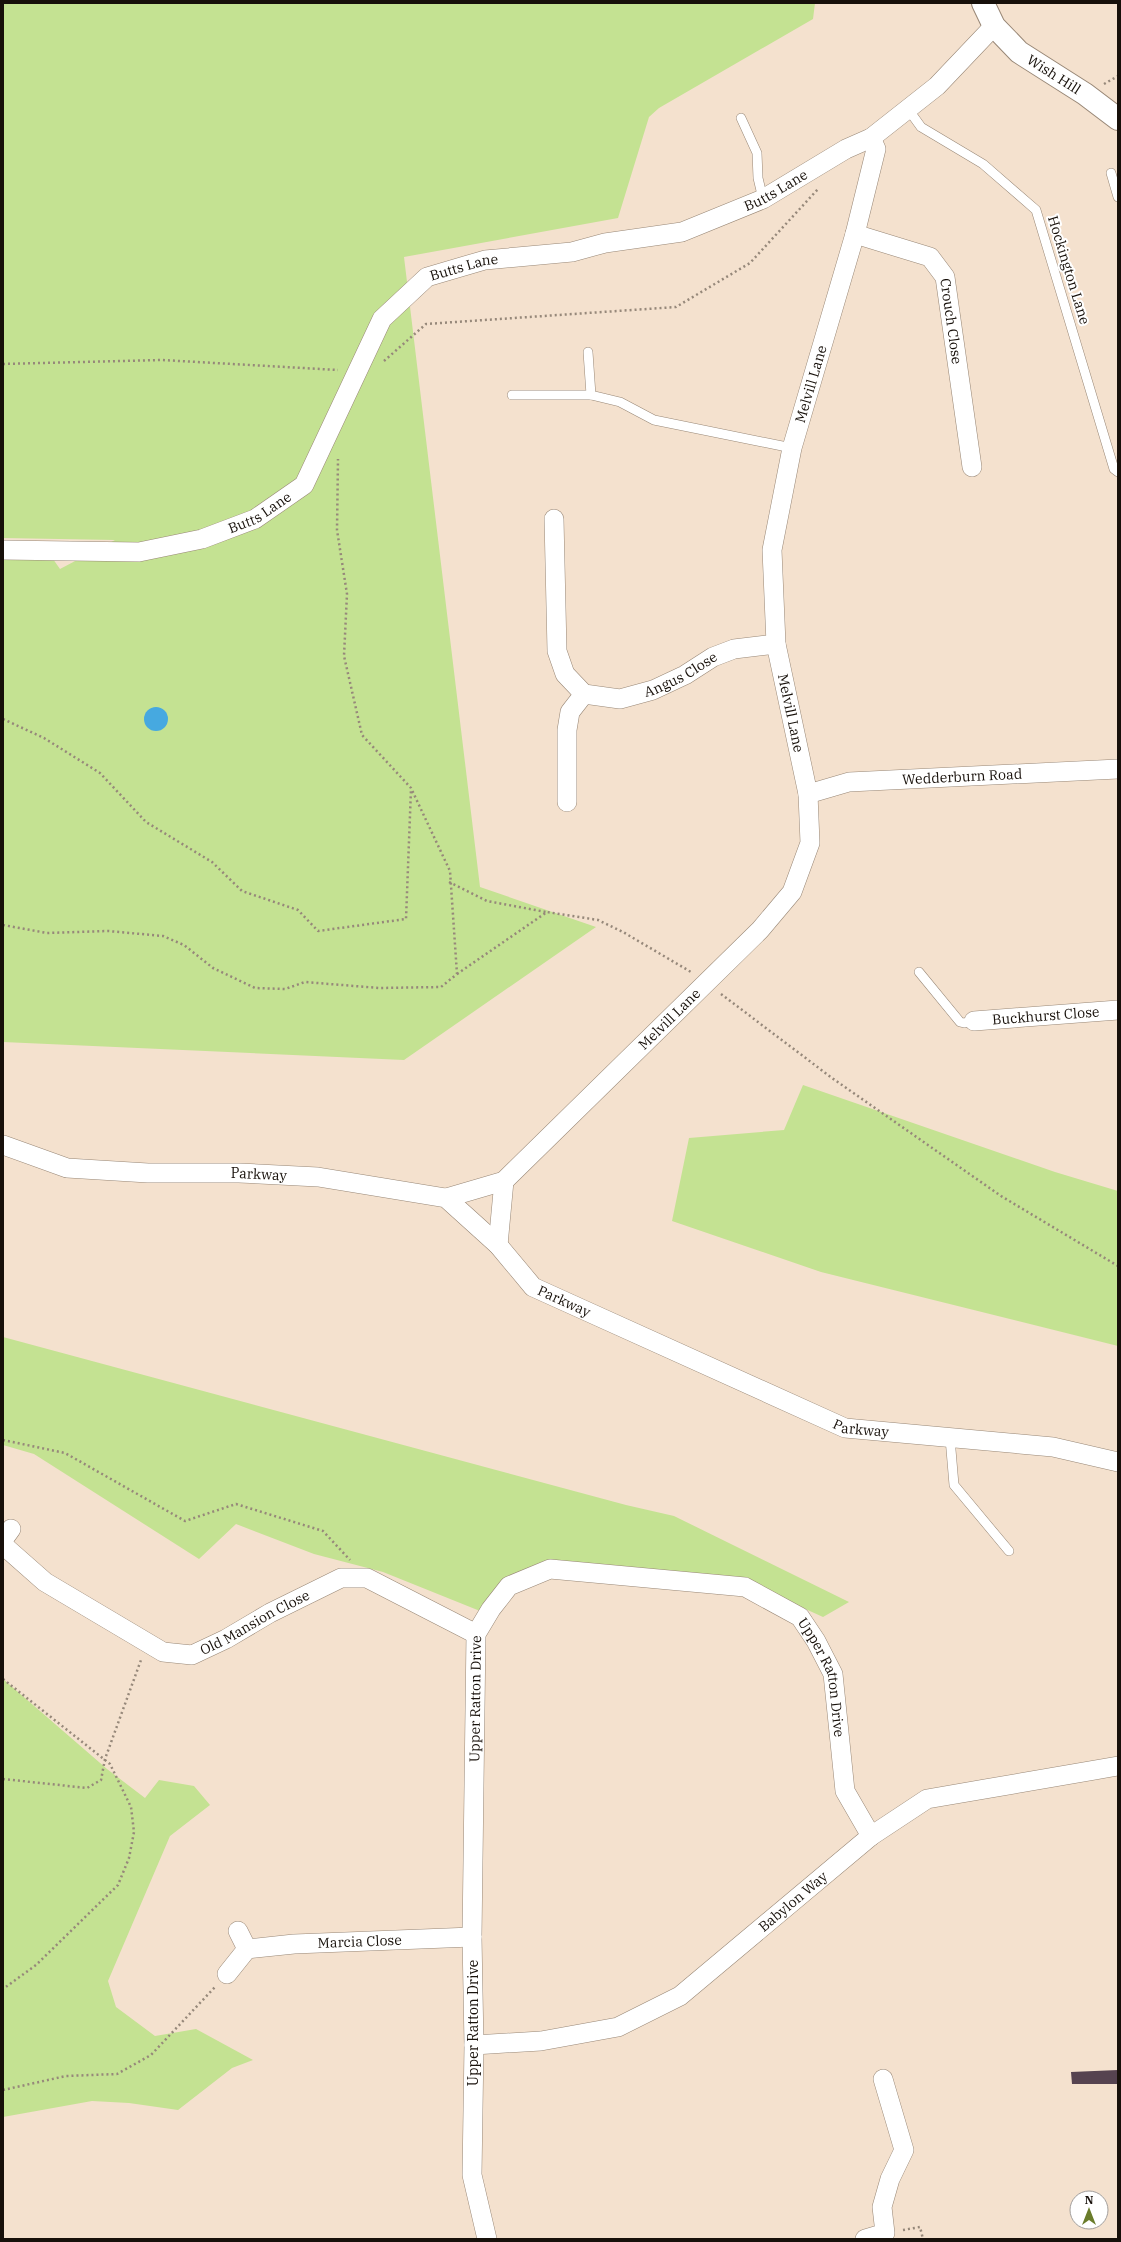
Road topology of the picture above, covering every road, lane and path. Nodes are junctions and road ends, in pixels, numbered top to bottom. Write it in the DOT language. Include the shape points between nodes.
graph roads {
  1 [pos="983,3"];
  2 [pos="994,26"];
  3 [pos="908,108"];
  4 [pos="741,118"];
  5 [pos="1118,119"];
  6 [pos="871,138"];
  7 [pos="1111,173"];
  8 [pos="819,188"];
  9 [pos="1118,197"];
  10 [pos="763,199"];
  11 [pos="855,234"];
  12 [pos="588,352"];
  13 [pos="3,364"];
  14 [pos="380,364"];
  15 [pos="327,369"];
  16 [pos="512,395"];
  17 [pos="591,395"];
  18 [pos="792,448"];
  19 [pos="338,452"];
  20 [pos="972,467"];
  21 [pos="1118,472"];
  22 [pos="554,519"];
  23 [pos="3,550"];
  24 [pos="776,644"];
  25 [pos="584,694"];
  26 [pos="3,719"];
  27 [pos="1118,769"];
  28 [pos="411,788"];
  29 [pos="808,794"];
  30 [pos="567,802"];
  31 [pos="449,882"];
  32 [pos="547,912"];
  33 [pos="3,925"];
  34 [pos="919,972"];
  35 [pos="457,974"];
  36 [pos="707,982"];
  37 [pos="1118,1010"];
  38 [pos="974,1021"];
  39 [pos="3,1145"];
  40 [pos="504,1181"];
  41 [pos="446,1198"];
  42 [pos="498,1245"];
  43 [pos="1118,1266"];
  44 [pos="950,1438"];
  45 [pos="3,1440"];
  46 [pos="1118,1462"];
  47 [pos="6,1534"];
  48 [pos="1009,1551"];
  49 [pos="366,1578"];
  50 [pos="476,1634"];
  51 [pos="147,1644"];
  52 [pos="3,1679"];
  53 [pos="105,1759"];
  54 [pos="1118,1766"];
  55 [pos="3,1779"];
  56 [pos="871,1836"];
  57 [pos="238,1931"];
  58 [pos="472,1937"];
  59 [pos="247,1949"];
  60 [pos="228,1974"];
  61 [pos="3,1989"];
  62 [pos="474,2045"];
  63 [pos="884,2079"];
  64 [pos="3,2090"];
  65 [pos="885,2233"];
  66 [pos="487,2239"];
  67 [pos="865,2239"];
  68 [pos="923,2239"];
  1 -- 2 [label="street, Wish Hill"];
  2 -- 3 [label="street, Butts Lane" via="937,86"];
  2 -- 5 [label="street, Wish Hill" via="1019,52 1085,94"];
  3 -- 6 [label="street, Butts Lane"];
  3 -- 21 [label="lane, Hockington Lane" via="921,127 983,164 1036,210 1114,468"];
  4 -- 10 [label="lane" via="757,153 758,178"];
  6 -- 10 [label="street, Butts Lane" via="846,149"];
  6 -- 11 [label="street, Melvill Lane" via="876,149"];
  7 -- 9 [label="lane"];
  8 -- 14 [label="path" via="750,263 676,307 426,324"];
  10 -- 23 [label="street, Butts Lane" via="682,232 605,243 572,252 485,260 427,277 382,319 304,485 255,519 202,539 139,552"];
  11 -- 18 [label="street, Melvill Lane"];
  11 -- 20 [label="street, Crouch Close" via="930,257 945,277"];
  12 -- 17 [label="lane"];
  13 -- 15 [label="path" via="162,360"];
  16 -- 17 [label="lane"];
  17 -- 18 [label="lane" via="620,402 654,420"];
  18 -- 24 [label="street, Melvill Lane" via="772,550"];
  19 -- 28 [label="path" via="336,530 347,594 344,656 362,735"];
  22 -- 25 [label="street" via="557,651 565,674"];
  24 -- 25 [label="street, Angus Close" via="734,649 713,657 685,675 653,690 620,699"];
  24 -- 29 [label="street, Melvill Lane"];
  25 -- 30 [label="street" via="570,712 567,730"];
  26 -- 28 [label="path" via="44,738 100,773 146,822 212,862 242,891 298,910 318,931 406,919"];
  27 -- 29 [label="street, Wedderburn Road" via="849,782"];
  28 -- 31 [label="path" via="450,871"];
  29 -- 36 [label="street, Melvill Lane" via="810,844 792,892 760,930"];
  31 -- 32 [label="path" via="487,901"];
  31 -- 35 [label="path"];
  32 -- 35 [label="path"];
  32 -- 36 [label="path" via="598,920"];
  33 -- 35 [label="path" via="47,933 108,931 163,936 184,945 213,968 255,988 285,990 305,982 379,988 441,987"];
  34 -- 38 [label="lane" via="960,1022"];
  36 -- 40 [label="street, Melvill Lane"];
  36 -- 43 [label="path" via="832,1078 1001,1196"];
  37 -- 38 [label="street, Buckhurst Close"];
  39 -- 41 [label="street, Parkway" via="67,1168 148,1173 239,1173 318,1177"];
  40 -- 41 [label="street"];
  40 -- 42 [label="street"];
  41 -- 42 [label="street, Parkway"];
  42 -- 44 [label="street, Parkway" via="533,1287 845,1428"];
  44 -- 46 [label="street, Parkway" via="1053,1447"];
  44 -- 48 [label="lane" via="954,1485"];
  45 -- 49 [label="path" via="65,1453 184,1521 236,1504 323,1531"];
  47 -- 51 [label="street, Old Mansion Close" via="45,1582"];
  49 -- 50 [label="street, Old Mansion Close"];
  49 -- 51 [label="street, Old Mansion Close" via="341,1578 192,1655 163,1652"];
  50 -- 56 [label="street, Upper Ratton Drive" via="509,1586 550,1570 745,1587 800,1616 833,1674 844,1791"];
  50 -- 58 [label="street, Upper Ratton Drive"];
  51 -- 53 [label="path"];
  52 -- 53 [label="path"];
  53 -- 55 [label="path" via="101,1780 87,1788"];
  53 -- 61 [label="path" via="110,1764 131,1807 134,1832 129,1858 118,1885 36,1965"];
  54 -- 56 [label="street, Babylon Way" via="927,1799"];
  56 -- 62 [label="street, Babylon Way" via="680,1996 618,2028 540,2041"];
  57 -- 59 [label="street"];
  58 -- 59 [label="street, Marcia Close" via="302,1944"];
  58 -- 62 [label="street, Upper Ratton Drive"];
  59 -- 60 [label="street"];
  60 -- 64 [label="path" via="155,2051 117,2074 66,2076"];
  62 -- 66 [label="street, Upper Ratton Drive" via="472,2175"];
  63 -- 65 [label="street" via="904,2150 890,2179 882,2207"];
  65 -- 67 [label="street"];
  65 -- 68 [label="path" via="920,2227"];
}
